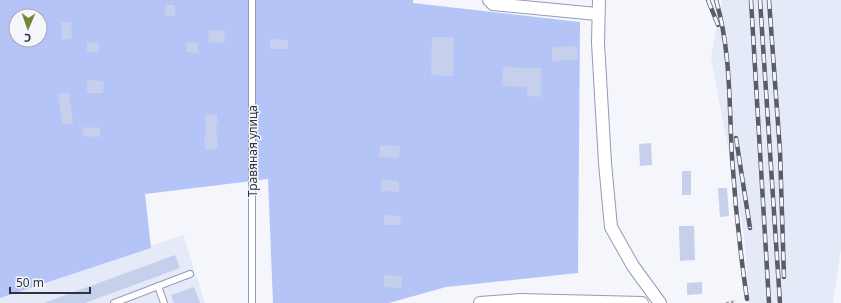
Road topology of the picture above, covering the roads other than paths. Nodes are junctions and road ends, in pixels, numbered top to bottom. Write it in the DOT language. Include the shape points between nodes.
graph roads {
  1 [pos="252,0"];
  2 [pos="489,0"];
  3 [pos="599,0"];
  4 [pos="597,14"];
  5 [pos="190,274"];
  6 [pos="158,286"];
  7 [pos="122,302"];
  8 [pos="114,303"];
  9 [pos="164,303"];
  10 [pos="252,303"];
  11 [pos="480,303"];
  12 [pos="642,303"];
  13 [pos="660,303"];
  1 -- 10 [label="lane, Травяная улица"];
  2 -- 4 [label="street" via="492,4"];
  3 -- 4 [label="street"];
  4 -- 13 [label="street" via="611,226 633,266"];
  5 -- 6 [label="lane"];
  6 -- 7 [label="lane"];
  6 -- 9 [label="lane"];
  7 -- 8 [label="lane"];
  11 -- 12 [label="street" via="520,300"];
}
